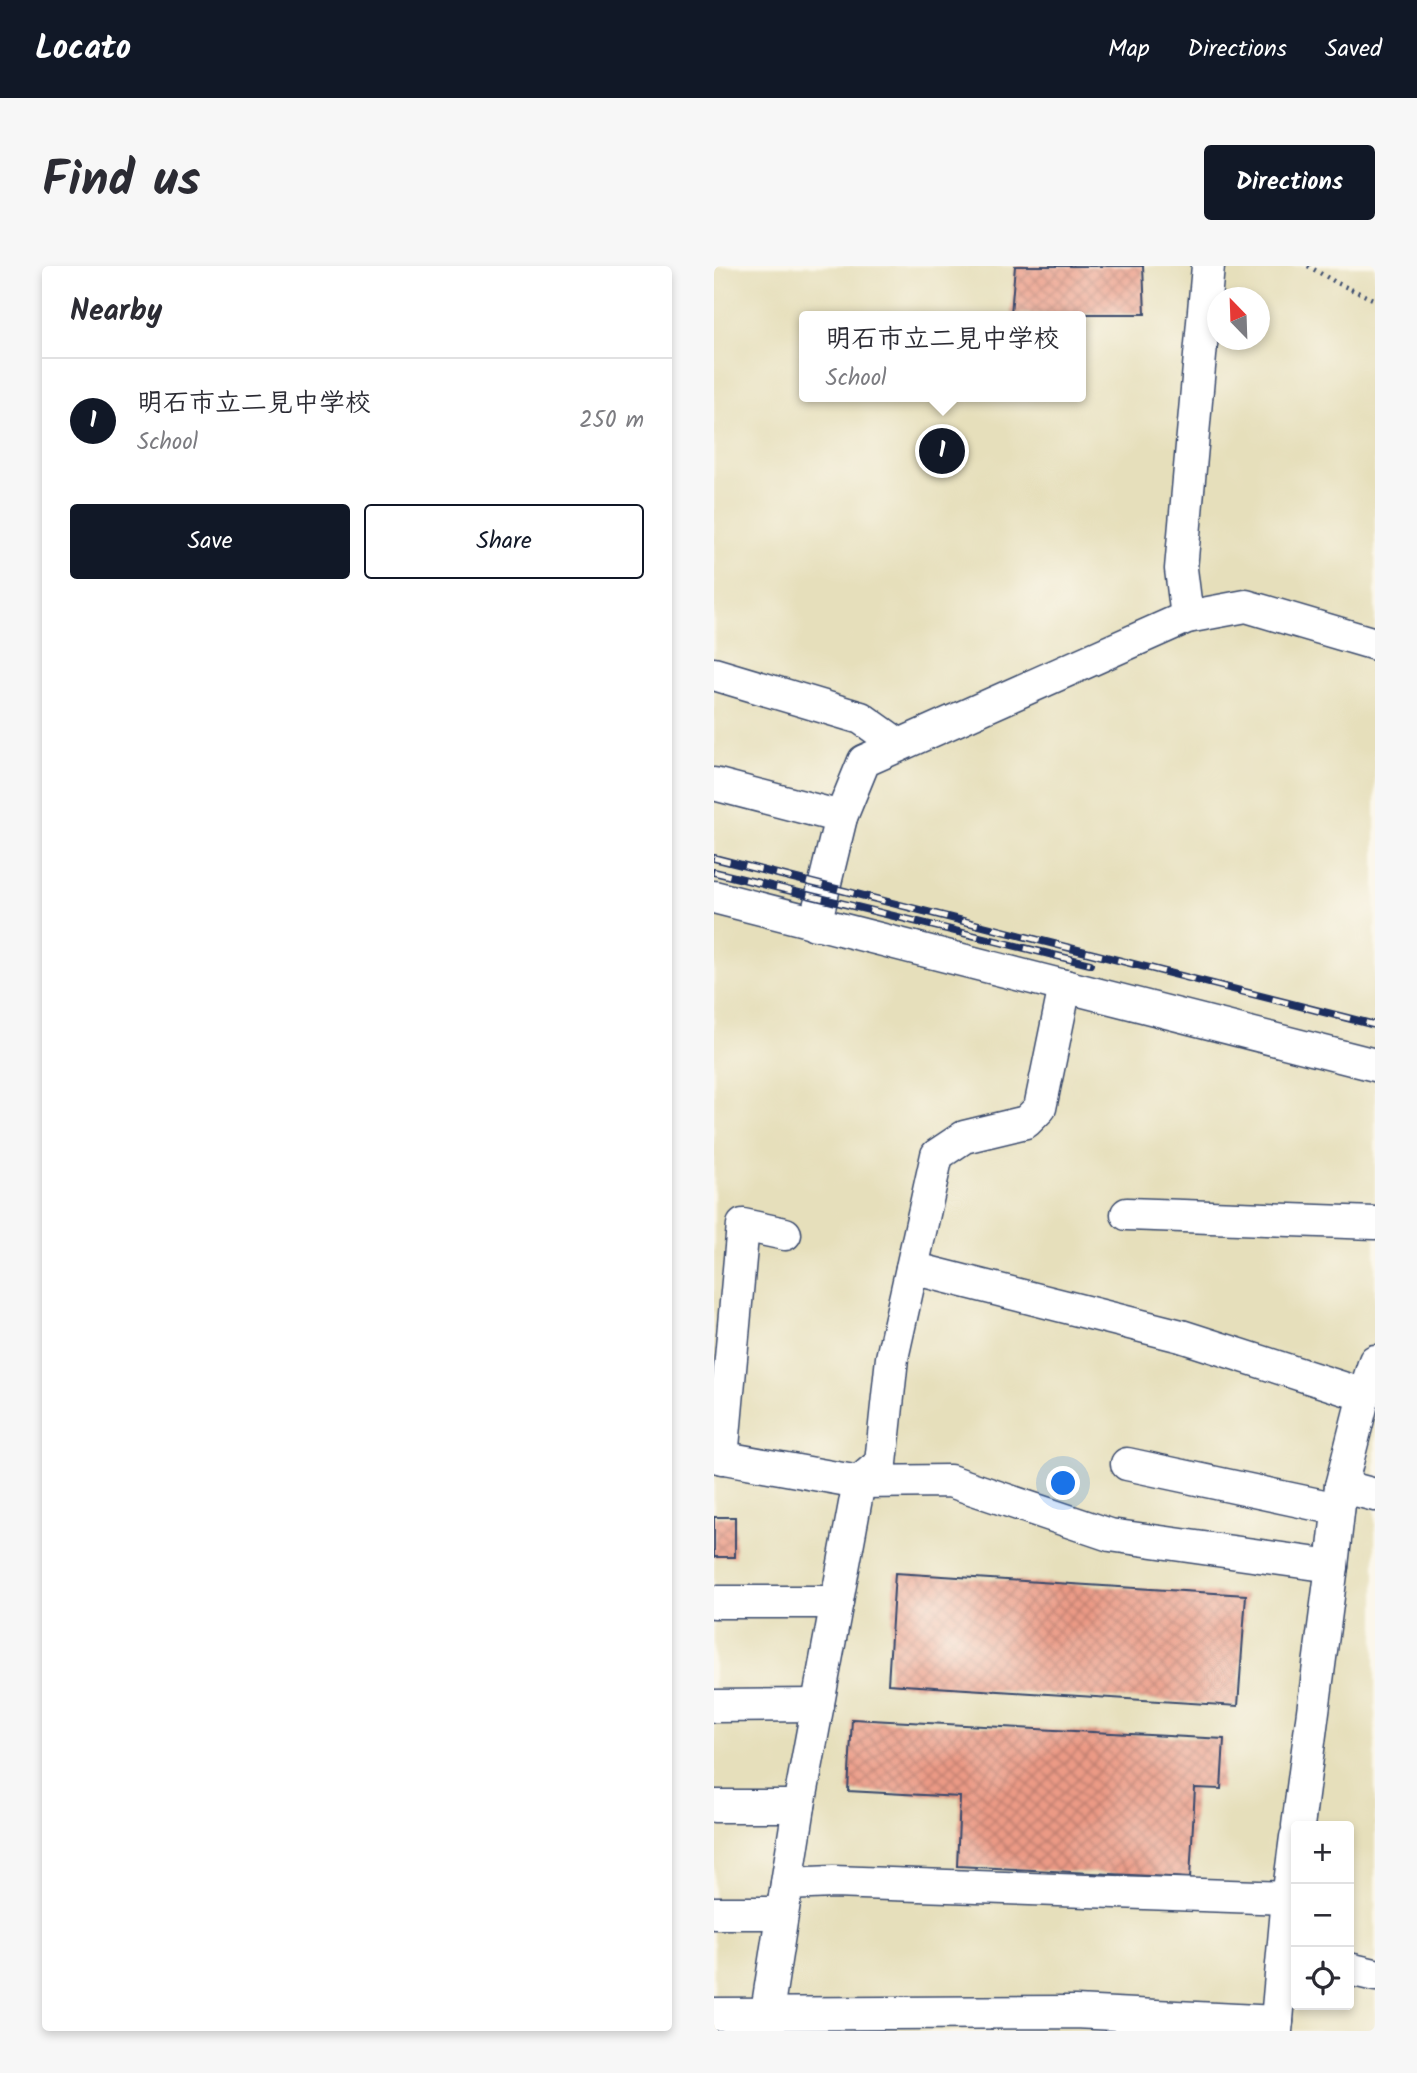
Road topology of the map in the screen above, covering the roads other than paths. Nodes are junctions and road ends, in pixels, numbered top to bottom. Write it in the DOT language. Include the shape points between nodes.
graph roads {
  1 [pos="1208,266"];
  2 [pos="1187,617"];
  3 [pos="1375,643"];
  4 [pos="714,674"];
  5 [pos="899,745"];
  6 [pos="714,784"];
  7 [pos="841,817"];
  8 [pos="714,897"];
  9 [pos="816,924"];
  10 [pos="1065,986"];
  11 [pos="1375,1065"];
  12 [pos="1127,1214"];
  13 [pos="1375,1223"];
  14 [pos="785,1234"];
  15 [pos="912,1269"];
  16 [pos="1375,1361"];
  17 [pos="1364,1395"];
  18 [pos="718,1457"];
  19 [pos="1127,1464"];
  20 [pos="859,1482"];
  21 [pos="1375,1494"];
  22 [pos="1340,1498"];
  23 [pos="1332,1566"];
  24 [pos="714,1602"];
  25 [pos="837,1602"];
  26 [pos="818,1705"];
  27 [pos="714,1706"];
  28 [pos="714,1806"];
  29 [pos="799,1806"];
  30 [pos="1299,1821"];
  31 [pos="1291,1875"];
  32 [pos="785,1898"];
  33 [pos="1288,1898"];
  34 [pos="714,1913"];
  35 [pos="1289,1957"];
  36 [pos="1354,1970"];
  37 [pos="1375,1975"];
  38 [pos="714,2014"];
  39 [pos="766,2022"];
  40 [pos="1108,2022"];
  41 [pos="1276,2027"];
  1 -- 2 [label="street" via="1181,569"];
  2 -- 3 [label="street" via="1245,606"];
  2 -- 5 [label="street"];
  4 -- 5 [label="street" via="861,719"];
  5 -- 7 [label="street" via="864,761"];
  6 -- 7 [label="street"];
  7 -- 9 [label="street"];
  8 -- 9 [label="street"];
  9 -- 10 [label="street"];
  10 -- 11 [label="street"];
  10 -- 15 [label="street" via="1040,1108 1026,1122 964,1137 937,1155"];
  12 -- 13 [label="street"];
  14 -- 18 [label="street" via="743,1225"];
  15 -- 17 [label="street" via="1181,1336"];
  15 -- 20 [label="street" via="892,1359 881,1463"];
  16 -- 17 [label="street"];
  17 -- 22 [label="street"];
  18 -- 20 [label="street"];
  19 -- 22 [label="street"];
  20 -- 23 [label="street" via="950,1481 1110,1535"];
  20 -- 25 [label="street"];
  21 -- 22 [label="street"];
  22 -- 23 [label="street"];
  23 -- 30 [label="street"];
  24 -- 25 [label="street"];
  25 -- 26 [label="street"];
  26 -- 27 [label="street"];
  26 -- 29 [label="street"];
  28 -- 29 [label="street"];
  29 -- 32 [label="street"];
  31 -- 33 [label="street"];
  32 -- 33 [label="street" via="847,1882"];
  32 -- 34 [label="street"];
  32 -- 39 [label="street"];
  33 -- 35 [label="street"];
  35 -- 41 [label="street"];
  36 -- 37 [label="street"];
  38 -- 39 [label="street"];
  39 -- 40 [label="street"];
  40 -- 41 [label="street"];
}
